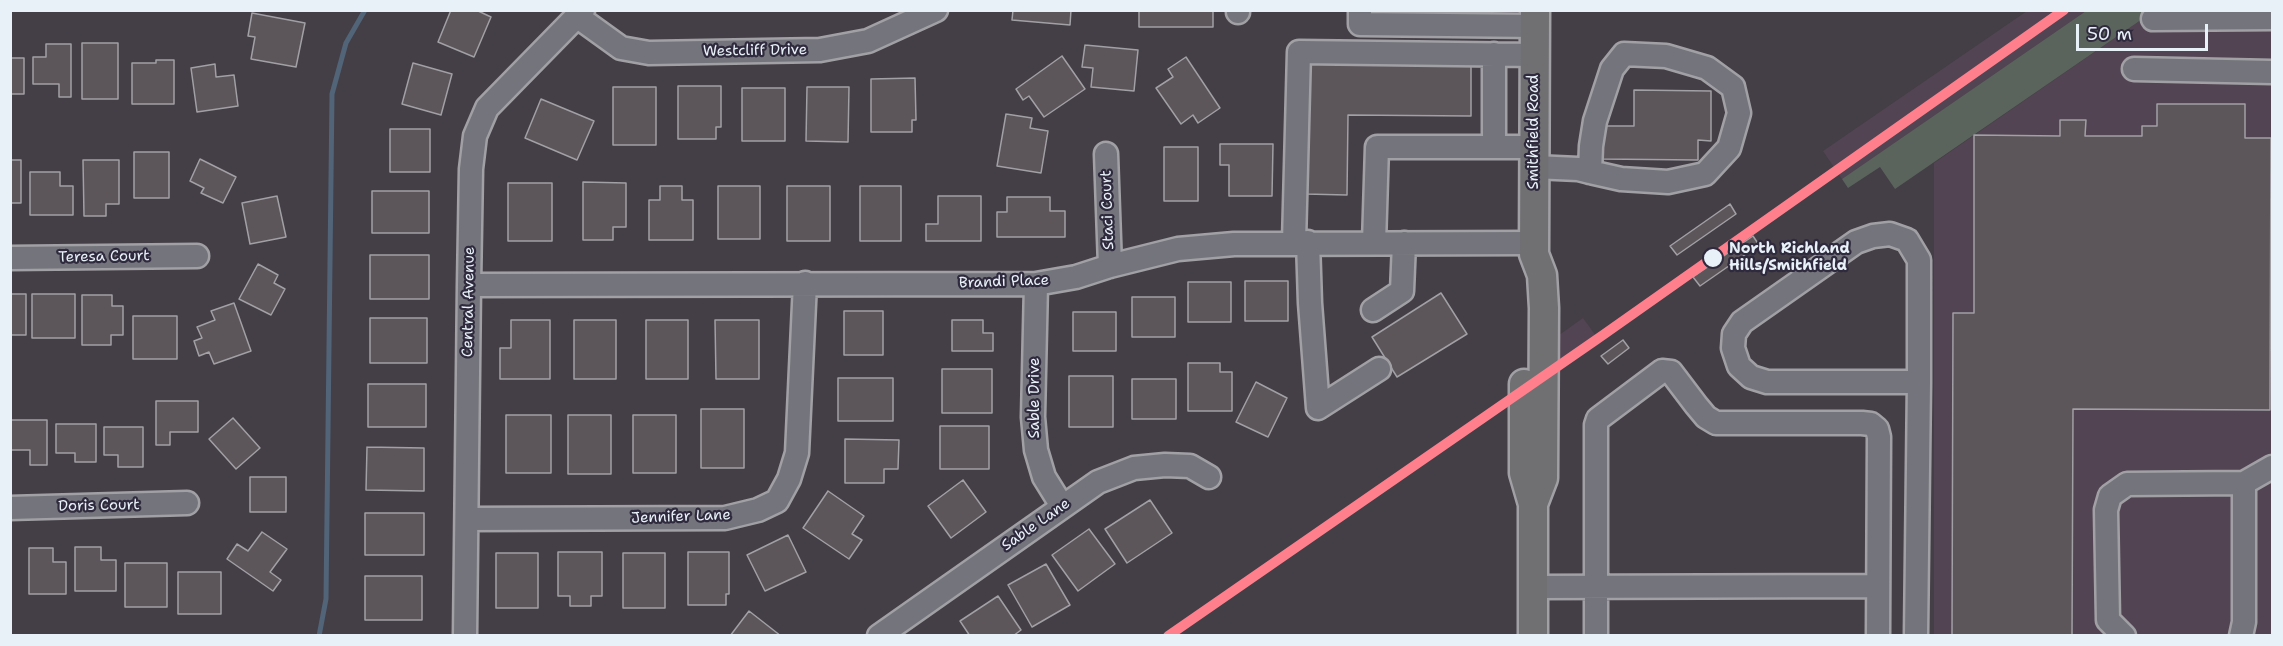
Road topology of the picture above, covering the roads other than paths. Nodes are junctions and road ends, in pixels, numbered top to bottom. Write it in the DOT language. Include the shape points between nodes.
graph roads {
  1 [pos="936,10"];
  2 [pos="1360,10"];
  3 [pos="581,14"];
  4 [pos="1535,18"];
  5 [pos="2272,18"];
  6 [pos="2153,19"];
  7 [pos="1494,54"];
  8 [pos="1535,55"];
  9 [pos="2134,69"];
  10 [pos="2272,72"];
  11 [pos="1494,147"];
  12 [pos="1106,154"];
  13 [pos="1534,157"];
  14 [pos="1590,172"];
  15 [pos="1301,242"];
  16 [pos="1374,243"];
  17 [pos="1404,243"];
  18 [pos="1534,249"];
  19 [pos="198,256"];
  20 [pos="10,258"];
  21 [pos="1110,266"];
  22 [pos="805,283"];
  23 [pos="1036,284"];
  24 [pos="469,285"];
  25 [pos="1373,310"];
  26 [pos="1379,369"];
  27 [pos="1919,382"];
  28 [pos="2272,467"];
  29 [pos="1209,477"];
  30 [pos="2244,483"];
  31 [pos="187,503"];
  32 [pos="1062,506"];
  33 [pos="10,508"];
  34 [pos="467,519"];
  35 [pos="1878,586"];
  36 [pos="1533,587"];
  37 [pos="1595,587"];
  38 [pos="465,636"];
  39 [pos="879,636"];
  40 [pos="1533,636"];
  41 [pos="1596,636"];
  42 [pos="1878,636"];
  43 [pos="1916,636"];
  44 [pos="2124,636"];
  45 [pos="2241,636"];
  1 -- 3 [label="street, Westcliff Drive" via="868,41 820,50 649,53 621,48"];
  2 -- 4 [label="street" via="1360,24"];
  3 -- 24 [label="street, Central Avenue" via="492,102 475,136"];
  4 -- 8 [label="main road, Smithfield Road"];
  5 -- 6 [label="street"];
  7 -- 8 [label="street"];
  7 -- 11 [label="street"];
  7 -- 15 [label="street" via="1299,52"];
  8 -- 13 [label="main road, Smithfield Road"];
  9 -- 10 [label="street"];
  11 -- 13 [label="street"];
  11 -- 16 [label="street" via="1377,147"];
  12 -- 21 [label="street, Staci Court"];
  13 -- 14 [label="street"];
  13 -- 18 [label="main road, Smithfield Road"];
  14 -- 14 [label="street" via="1668,182 1705,174 1729,148 1739,113 1733,87 1707,68 1666,56 1624,54 1612,69 1595,121"];
  15 -- 16 [label="street, Brandi Place"];
  15 -- 21 [label="street, Brandi Place" via="1178,249"];
  15 -- 26 [label="street" via="1318,408"];
  16 -- 17 [label="street, Brandi Place"];
  17 -- 18 [label="street, Brandi Place"];
  17 -- 25 [label="street" via="1402,291"];
  18 -- 36 [label="main road, Smithfield Road" via="1525,272 1523,429 1524,473 1533,504"];
  19 -- 20 [label="street, Teresa Court"];
  21 -- 23 [label="street, Brandi Place" via="1076,278"];
  22 -- 23 [label="street, Brandi Place"];
  22 -- 24 [label="street, Brandi Place"];
  22 -- 34 [label="street, Jennifer Lane" via="797,453 777,501 725,518"];
  23 -- 32 [label="street, Sable Drive" via="1036,450 1044,477"];
  24 -- 34 [label="street, Central Avenue"];
  27 -- 27 [label="street" via="1919,260 1907,240 1890,234 1856,242 1742,322 1734,334 1733,348 1739,366 1750,377 1767,382"];
  27 -- 43 [label="street"];
  28 -- 30 [label="street"];
  29 -- 32 [label="street, Sable Lane" via="1190,466 1134,468 1098,482"];
  30 -- 44 [label="street" via="2127,484 2110,496 2106,510 2108,620"];
  30 -- 45 [label="street"];
  31 -- 33 [label="street, Doris Court"];
  32 -- 39 [label="street, Sable Lane"];
  34 -- 38 [label="street, Central Avenue"];
  35 -- 37 [label="street"];
  35 -- 37 [label="street" via="1877,429 1862,423 1716,423 1695,405 1671,372 1662,371 1598,419 1596,425"];
  35 -- 42 [label="street"];
  36 -- 37 [label="street"];
  36 -- 40 [label="main road, Smithfield Road"];
  37 -- 41 [label="street"];
}
